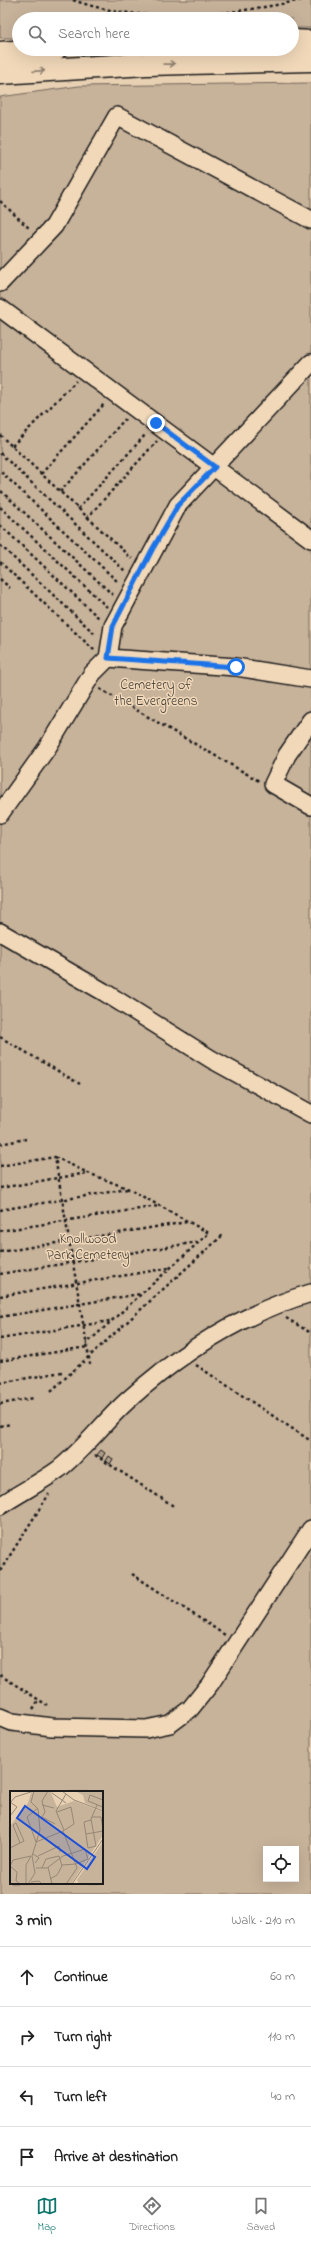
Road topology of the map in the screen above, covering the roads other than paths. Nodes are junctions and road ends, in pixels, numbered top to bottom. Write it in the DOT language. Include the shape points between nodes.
graph roads {
  1 [pos="299,41"];
  2 [pos="311,42"];
  3 [pos="12,52"];
  4 [pos="0,53"];
  5 [pos="311,60"];
  6 [pos="0,74"];
  7 [pos="311,220"];
  8 [pos="0,283"];
  9 [pos="0,308"];
  10 [pos="311,363"];
  11 [pos="215,467"];
  12 [pos="311,539"];
  13 [pos="108,655"];
  14 [pos="311,679"];
  15 [pos="311,720"];
  16 [pos="311,806"];
  17 [pos="0,814"];
  18 [pos="0,932"];
  19 [pos="311,1114"];
  20 [pos="311,1293"];
  21 [pos="0,1506"];
  22 [pos="311,1529"];
  23 [pos="0,1717"];
  1 -- 2 [label="highway"];
  3 -- 4 [label="highway"];
  6 -- 5 [label="highway, one-way" via="146,64"];
  7 -- 8 [label="lane" via="117,116 54,226"];
  9 -- 11 [label="lane"];
  10 -- 11 [label="lane"];
  11 -- 12 [label="lane"];
  11 -- 13 [label="lane" via="178,505 127,599"];
  13 -- 14 [label="lane" via="236,667"];
  13 -- 17 [label="lane" via="87,681 48,748"];
  15 -- 16 [label="lane" via="287,755 273,784"];
  18 -- 19 [label="lane" via="104,992 211,1059"];
  20 -- 21 [label="lane" via="269,1307 218,1334 161,1371 60,1468"];
  22 -- 23 [label="lane" via="210,1684 190,1709 170,1724 146,1729 52,1727 12,1722"];
}
